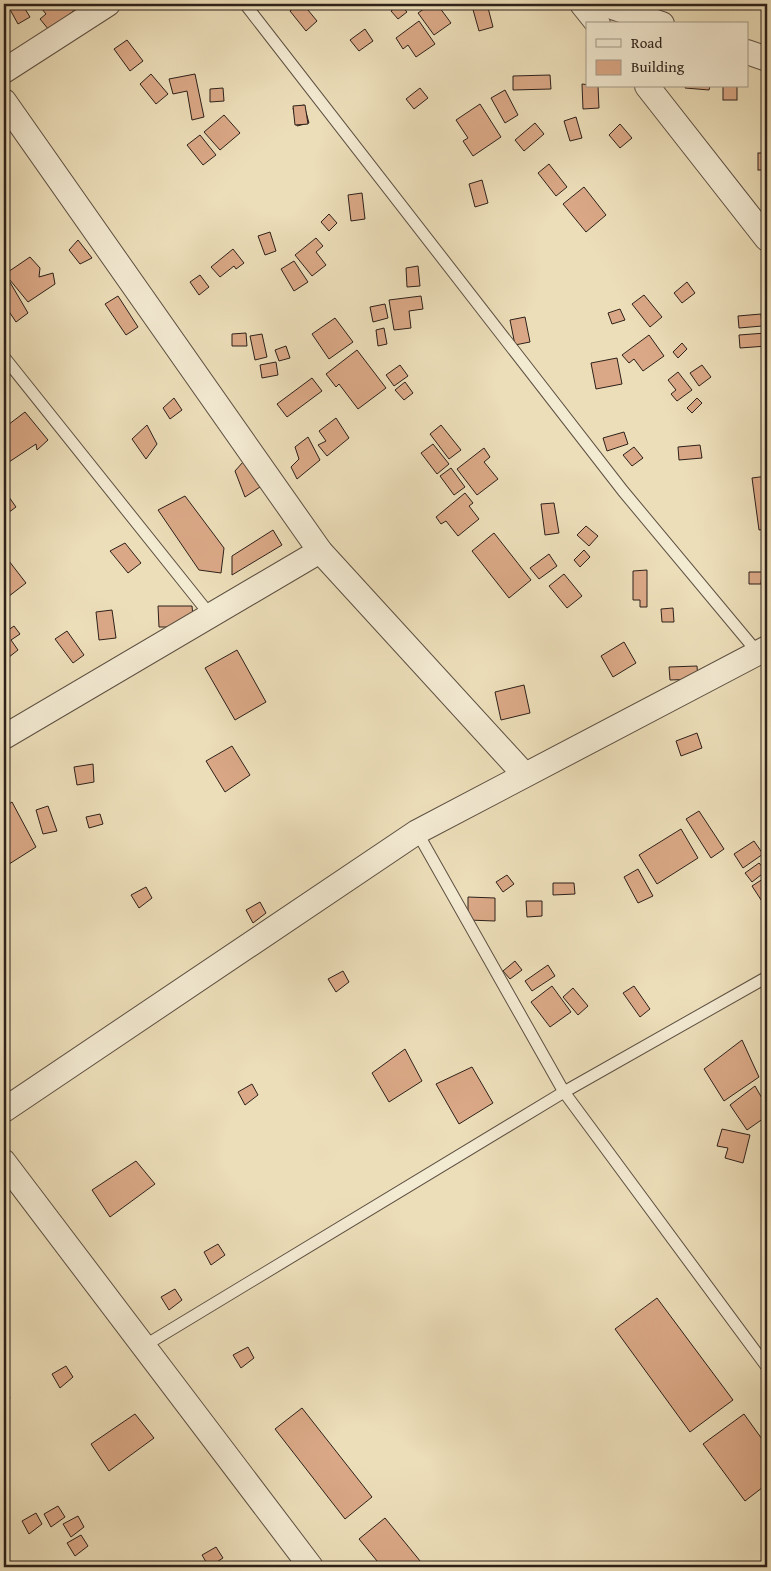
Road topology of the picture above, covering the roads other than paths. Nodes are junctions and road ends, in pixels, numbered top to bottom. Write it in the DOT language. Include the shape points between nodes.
graph roads {
  1 [pos="108,4"];
  2 [pos="245,4"];
  3 [pos="582,4"];
  4 [pos="603,4"];
  5 [pos="596,22"];
  6 [pos="656,22"];
  7 [pos="748,52"];
  8 [pos="767,59"];
  9 [pos="4,71"];
  10 [pos="649,88"];
  11 [pos="4,101"];
  12 [pos="767,239"];
  13 [pos="4,357"];
  14 [pos="320,551"];
  15 [pos="212,616"];
  16 [pos="763,651"];
  17 [pos="4,737"];
  18 [pos="524,774"];
  19 [pos="417,832"];
  20 [pos="767,977"];
  21 [pos="564,1092"];
  22 [pos="4,1110"];
  23 [pos="4,1162"];
  24 [pos="144,1346"];
  25 [pos="767,1367"];
  26 [pos="311,1567"];
  1 -- 9 [label="street"];
  2 -- 16 [label="lane" via="624,491"];
  3 -- 5 [label="street"];
  4 -- 6 [label="street"];
  7 -- 8 [label="street"];
  10 -- 12 [label="street"];
  11 -- 14 [label="street"];
  13 -- 15 [label="lane"];
  14 -- 15 [label="street"];
  14 -- 18 [label="street"];
  15 -- 17 [label="street"];
  16 -- 18 [label="street"];
  18 -- 19 [label="street"];
  19 -- 21 [label="lane"];
  19 -- 22 [label="street"];
  20 -- 21 [label="lane"];
  21 -- 24 [label="lane"];
  21 -- 25 [label="lane"];
  23 -- 24 [label="street"];
  24 -- 26 [label="street"];
}
